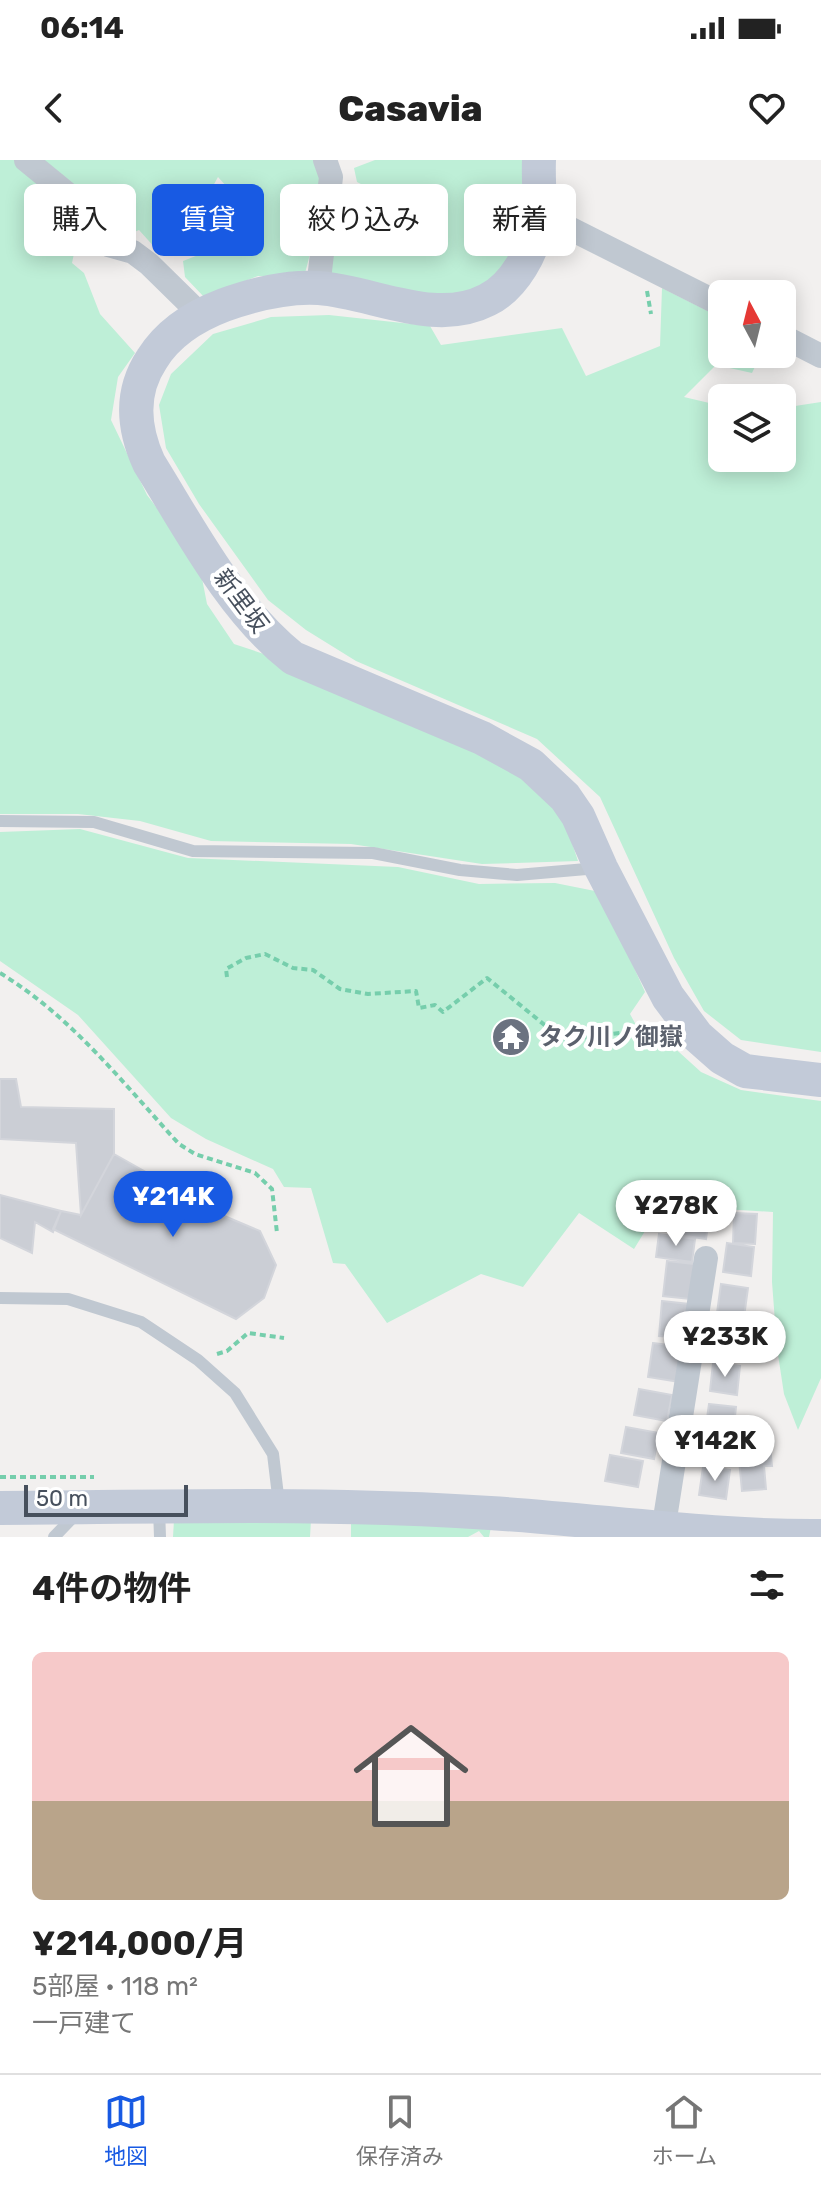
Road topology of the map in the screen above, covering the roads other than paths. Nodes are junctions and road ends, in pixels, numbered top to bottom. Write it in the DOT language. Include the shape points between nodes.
graph roads {
  1 [pos="26,160"];
  2 [pos="325,160"];
  3 [pos="539,160"];
  4 [pos="539,184"];
  5 [pos="576,232"];
  6 [pos="525,256"];
  7 [pos="318,288"];
  8 [pos="708,298"];
  9 [pos="201,315"];
  10 [pos="796,343"];
  11 [pos="821,356"];
  12 [pos="0,821"];
  13 [pos="601,868"];
  14 [pos="821,1080"];
  15 [pos="706,1258"];
  16 [pos="0,1298"];
  17 [pos="0,1508"];
  18 [pos="82,1508"];
  19 [pos="279,1508"];
  20 [pos="160,1523"];
  21 [pos="590,1531"];
  22 [pos="663,1531"];
  23 [pos="821,1536"];
  24 [pos="54,1537"];
  1 -- 9 [label="street" via="81,205 93,233 149,264"];
  2 -- 7 [label="street" via="331,177"];
  3 -- 4 [label="main road, 新里坂"];
  5 -- 8 [label="street"];
  6 -- 7 [label="main road, 新里坂" via="507,285 468,307 445,310"];
  7 -- 9 [label="main road, 新里坂" via="262,293"];
  9 -- 13 [label="main road, 新里坂" via="173,334 146,367 135,421 149,463 236,598 293,658 482,738 531,765 578,816"];
  10 -- 11 [label="street"];
  12 -- 13 [label="lane" via="94,822 193,851 373,853 517,875"];
  13 -- 14 [label="main road, 新里坂" via="678,1012 697,1036 745,1071"];
  15 -- 22 [label="street"];
  16 -- 19 [label="lane" via="82,1303 141,1322 198,1360 235,1393 273,1454"];
  17 -- 18 [label="main road"];
  18 -- 20 [label="main road"];
  18 -- 24 [label="lane"];
  19 -- 20 [label="main road"];
  19 -- 21 [label="main road" via="398,1509"];
  21 -- 22 [label="main road"];
  22 -- 23 [label="main road"];
}
